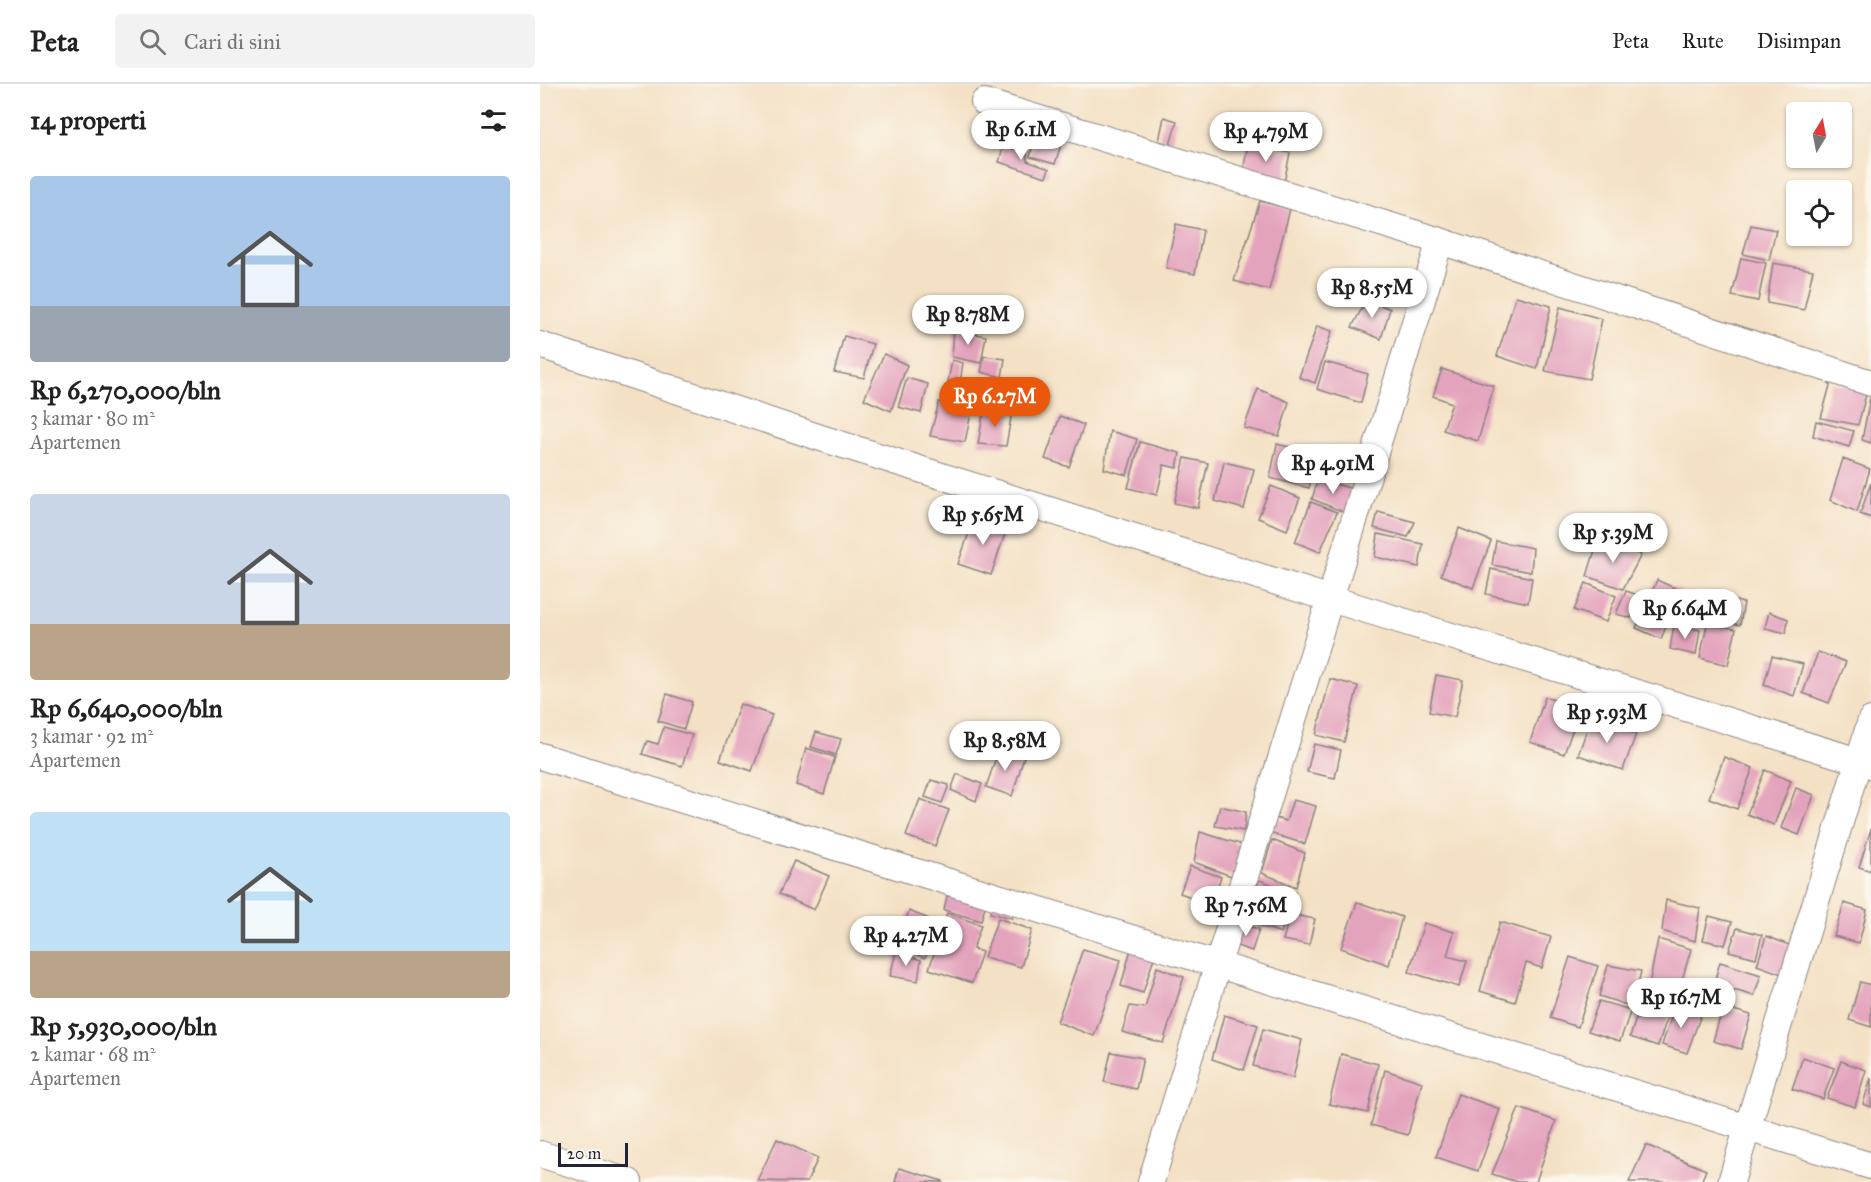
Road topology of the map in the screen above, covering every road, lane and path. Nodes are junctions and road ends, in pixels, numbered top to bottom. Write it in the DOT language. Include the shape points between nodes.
graph roads {
  1 [pos="984,102"];
  2 [pos="1440,241"];
  3 [pos="540,345"];
  4 [pos="1871,383"];
  5 [pos="1331,599"];
  6 [pos="1871,720"];
  7 [pos="540,756"];
  8 [pos="1865,763"];
  9 [pos="1218,965"];
  10 [pos="1749,1128"];
  11 [pos="540,1154"];
  12 [pos="1871,1166"];
  13 [pos="629,1182"];
  14 [pos="1151,1182"];
  15 [pos="1731,1182"];
  1 -- 2 [label="street"];
  2 -- 4 [label="street"];
  2 -- 5 [label="street"];
  3 -- 5 [label="street"];
  5 -- 8 [label="street"];
  5 -- 9 [label="street"];
  6 -- 8 [label="street"];
  7 -- 9 [label="street"];
  8 -- 10 [label="street"];
  9 -- 10 [label="street"];
  9 -- 14 [label="street"];
  10 -- 12 [label="street"];
  10 -- 15 [label="street"];
  11 -- 13 [label="street"];
}
